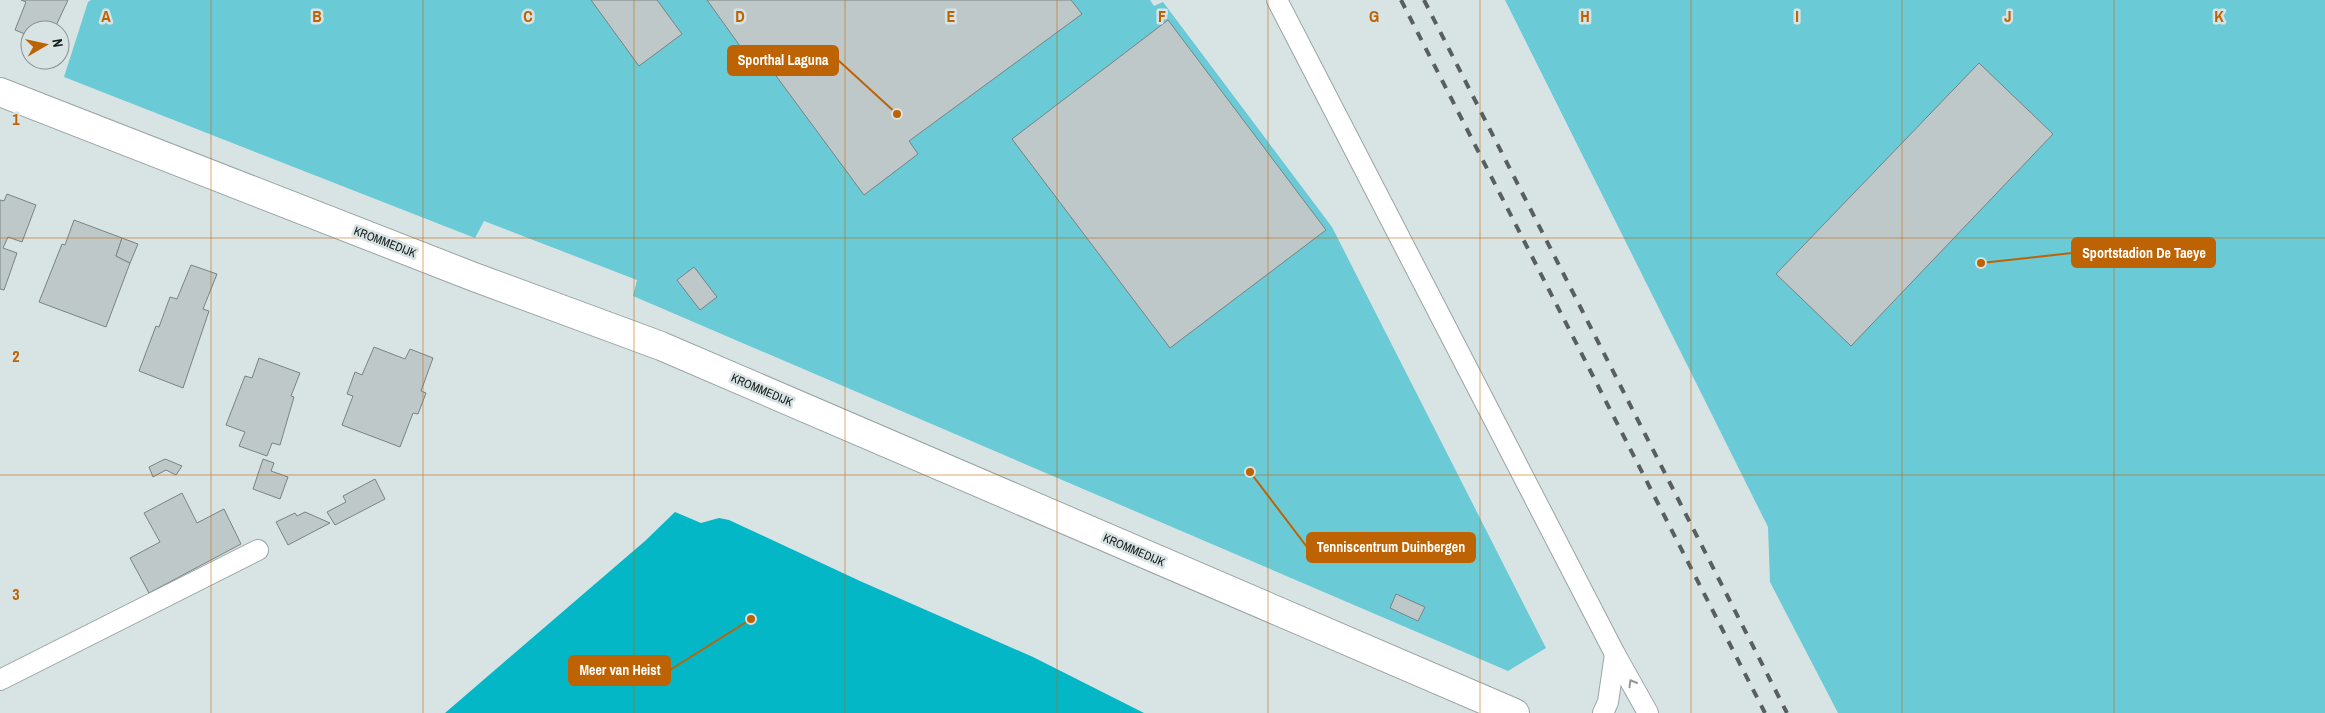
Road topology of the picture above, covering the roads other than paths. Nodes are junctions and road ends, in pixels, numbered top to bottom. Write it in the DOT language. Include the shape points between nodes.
graph roads {
  1 [pos="1277,0"];
  2 [pos="0,92"];
  3 [pos="258,550"];
  4 [pos="1615,654"];
  5 [pos="0,680"];
  6 [pos="1515,713"];
  7 [pos="1603,713"];
  8 [pos="1648,713"];
  1 -- 4 [label="lane"];
  2 -- 6 [label="street, KROMMEDIJK" via="660,346"];
  3 -- 5 [label="lane"];
  4 -- 7 [label="lane" via="1608,702"];
  8 -- 4 [label="lane, one-way"];
}
